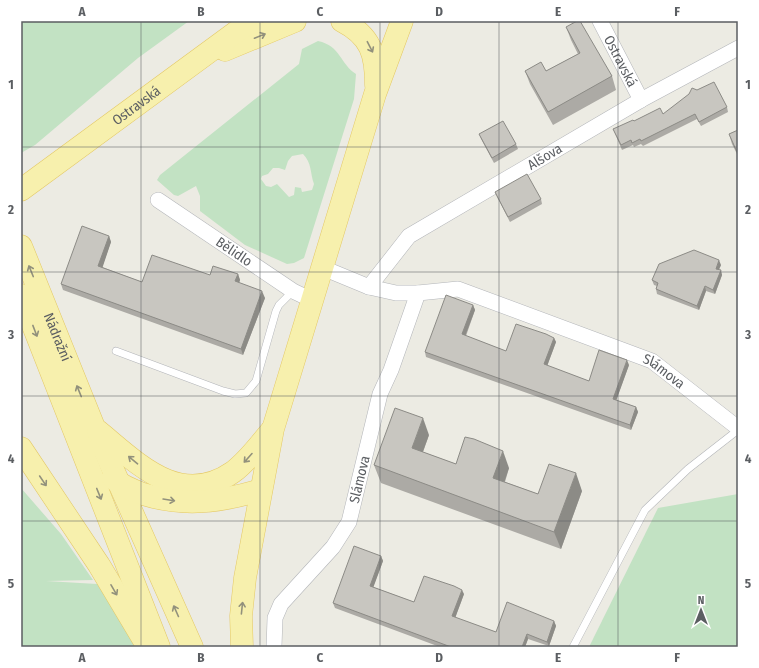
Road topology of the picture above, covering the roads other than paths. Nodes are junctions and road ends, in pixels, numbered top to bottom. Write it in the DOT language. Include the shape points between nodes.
graph roads {
  1 [pos="295,21"];
  2 [pos="342,21"];
  3 [pos="402,21"];
  4 [pos="600,21"];
  5 [pos="246,24"];
  6 [pos="738,48"];
  7 [pos="198,61"];
  8 [pos="375,94"];
  9 [pos="642,100"];
  10 [pos="21,190"];
  11 [pos="158,200"];
  12 [pos="21,246"];
  13 [pos="323,268"];
  14 [pos="369,287"];
  15 [pos="293,291"];
  16 [pos="418,293"];
  17 [pos="21,295"];
  18 [pos="312,300"];
  19 [pos="116,351"];
  20 [pos="94,427"];
  21 [pos="273,429"];
  22 [pos="738,429"];
  23 [pos="80,445"];
  24 [pos="21,448"];
  25 [pos="118,484"];
  26 [pos="261,490"];
  27 [pos="148,647"];
  28 [pos="159,647"];
  29 [pos="192,647"];
  30 [pos="242,647"];
  31 [pos="274,647"];
  32 [pos="573,647"];
  7 -- 1 [label="main road, one-way"];
  2 -- 8 [label="main road, one-way" via="362,35 371,47 376,65"];
  3 -- 8 [label="main road"];
  4 -- 9 [label="street, Ostravská"];
  5 -- 7 [label="main road, Ostravská"];
  6 -- 9 [label="street, Alšova"];
  7 -- 10 [label="main road, Ostravská"];
  8 -- 13 [label="main road"];
  9 -- 14 [label="street, Alšova" via="409,236"];
  11 -- 15 [label="street, Bělidlo"];
  20 -- 12 [label="main road, Nádražní, one-way"];
  13 -- 14 [label="street, Slámova"];
  13 -- 18 [label="main road"];
  14 -- 16 [label="street, Slámova" via="396,293"];
  15 -- 18 [label="street, Bělidlo"];
  15 -- 19 [label="lane" via="279,305 256,381 246,393 223,391"];
  16 -- 22 [label="street, Slámova" via="458,290 652,361"];
  16 -- 31 [label="street, Slámova" via="392,370 380,394 349,522 333,547 281,604 275,618"];
  17 -- 23 [label="main road, one-way"];
  18 -- 21 [label="main road"];
  21 -- 20 [label="main road, one-way" via="233,472 213,481 191,486 173,484 158,478"];
  20 -- 25 [label="main road, Nádražní"];
  21 -- 26 [label="main road"];
  22 -- 32 [label="lane" via="688,469 645,510"];
  23 -- 25 [label="main road"];
  23 -- 28 [label="main road, one-way"];
  24 -- 27 [label="main road, one-way" via="99,565"];
  25 -- 26 [label="main road, one-way" via="156,498 199,503 232,499"];
  29 -- 25 [label="main road, Nádražní, one-way"];
  30 -- 26 [label="main road, one-way" via="241,616 245,578"];
}
